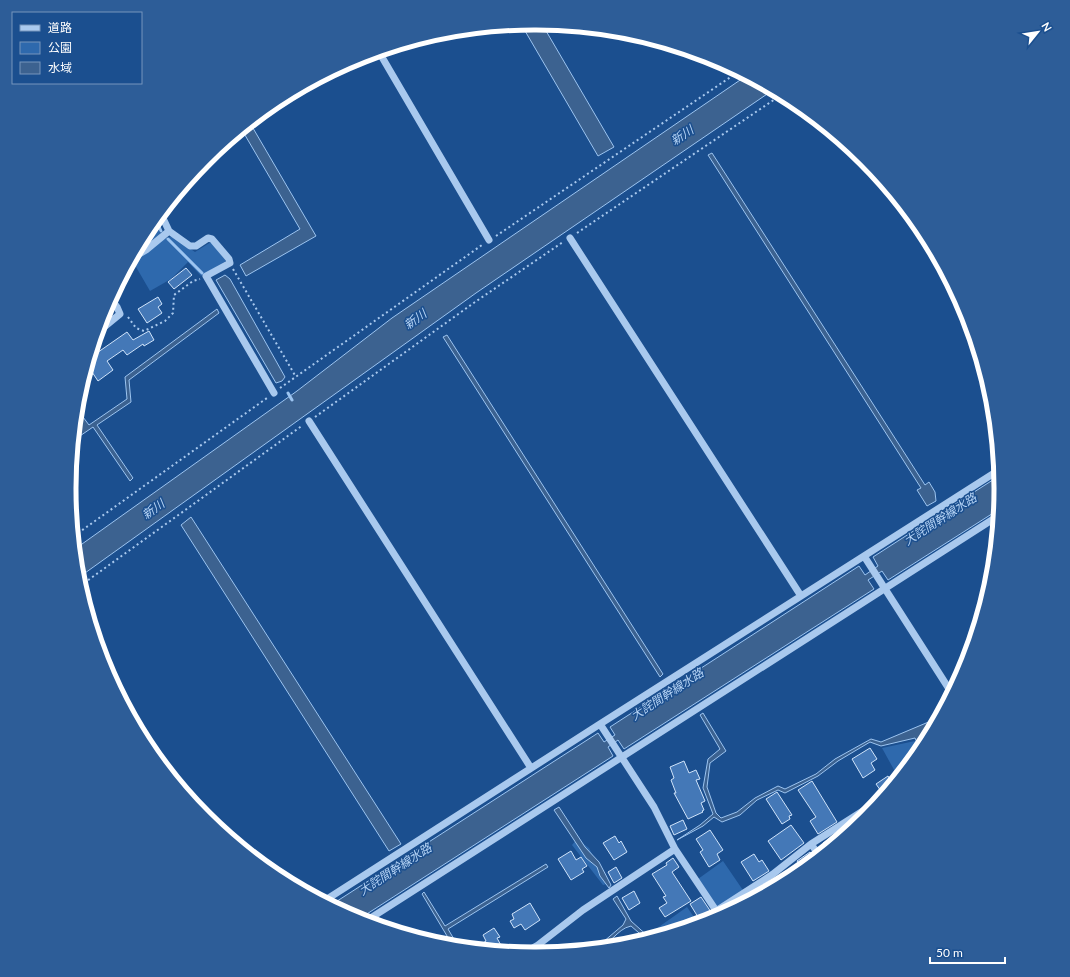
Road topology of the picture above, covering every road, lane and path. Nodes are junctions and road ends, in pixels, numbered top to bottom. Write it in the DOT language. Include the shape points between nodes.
graph roads {
  1 [pos="382,57"];
  2 [pos="733,75"];
  3 [pos="777,99"];
  4 [pos="164,219"];
  5 [pos="170,231"];
  6 [pos="570,238"];
  7 [pos="489,240"];
  8 [pos="142,252"];
  9 [pos="230,263"];
  10 [pos="206,276"];
  11 [pos="115,304"];
  12 [pos="120,314"];
  13 [pos="107,325"];
  14 [pos="296,377"];
  15 [pos="274,393"];
  16 [pos="309,421"];
  17 [pos="994,474"];
  18 [pos="993,519"];
  19 [pos="78,533"];
  20 [pos="864,556"];
  21 [pos="86,582"];
  22 [pos="884,588"];
  23 [pos="801,596"];
  24 [pos="948,687"];
  25 [pos="600,724"];
  26 [pos="622,757"];
  27 [pos="531,768"];
  28 [pos="857,815"];
  29 [pos="811,844"];
  30 [pos="675,849"];
  31 [pos="815,851"];
  32 [pos="328,898"];
  33 [pos="734,902"];
  34 [pos="716,910"];
  35 [pos="372,917"];
  36 [pos="535,947"];
  1 -- 7 [label="street"];
  2 -- 7 [label="path"];
  3 -- 6 [label="path"];
  4 -- 5 [label="street"];
  5 -- 8 [label="street"];
  5 -- 9 [label="street" via="190,246 196,246 208,238 212,239"];
  6 -- 16 [label="path" via="475,302"];
  6 -- 23 [label="street"];
  7 -- 14 [label="path"];
  9 -- 10 [label="street"];
  9 -- 14 [label="path"];
  10 -- 12 [label="path" via="174,295 173,313 166,322 144,330 136,328 127,315"];
  10 -- 15 [label="street"];
  11 -- 12 [label="street"];
  12 -- 13 [label="street"];
  14 -- 15 [label="path"];
  15 -- 19 [label="path"];
  16 -- 21 [label="path"];
  16 -- 27 [label="street"];
  17 -- 20 [label="street"];
  18 -- 22 [label="street"];
  20 -- 22 [label="street"];
  20 -- 23 [label="street"];
  22 -- 24 [label="street"];
  22 -- 26 [label="street"];
  23 -- 25 [label="street"];
  25 -- 26 [label="street"];
  25 -- 27 [label="street"];
  26 -- 30 [label="street" via="654,807"];
  26 -- 35 [label="street"];
  27 -- 32 [label="street"];
  28 -- 29 [label="street"];
  29 -- 31 [label="street"];
  29 -- 33 [label="street"];
  30 -- 34 [label="street"];
  30 -- 36 [label="street" via="583,910"];
}
